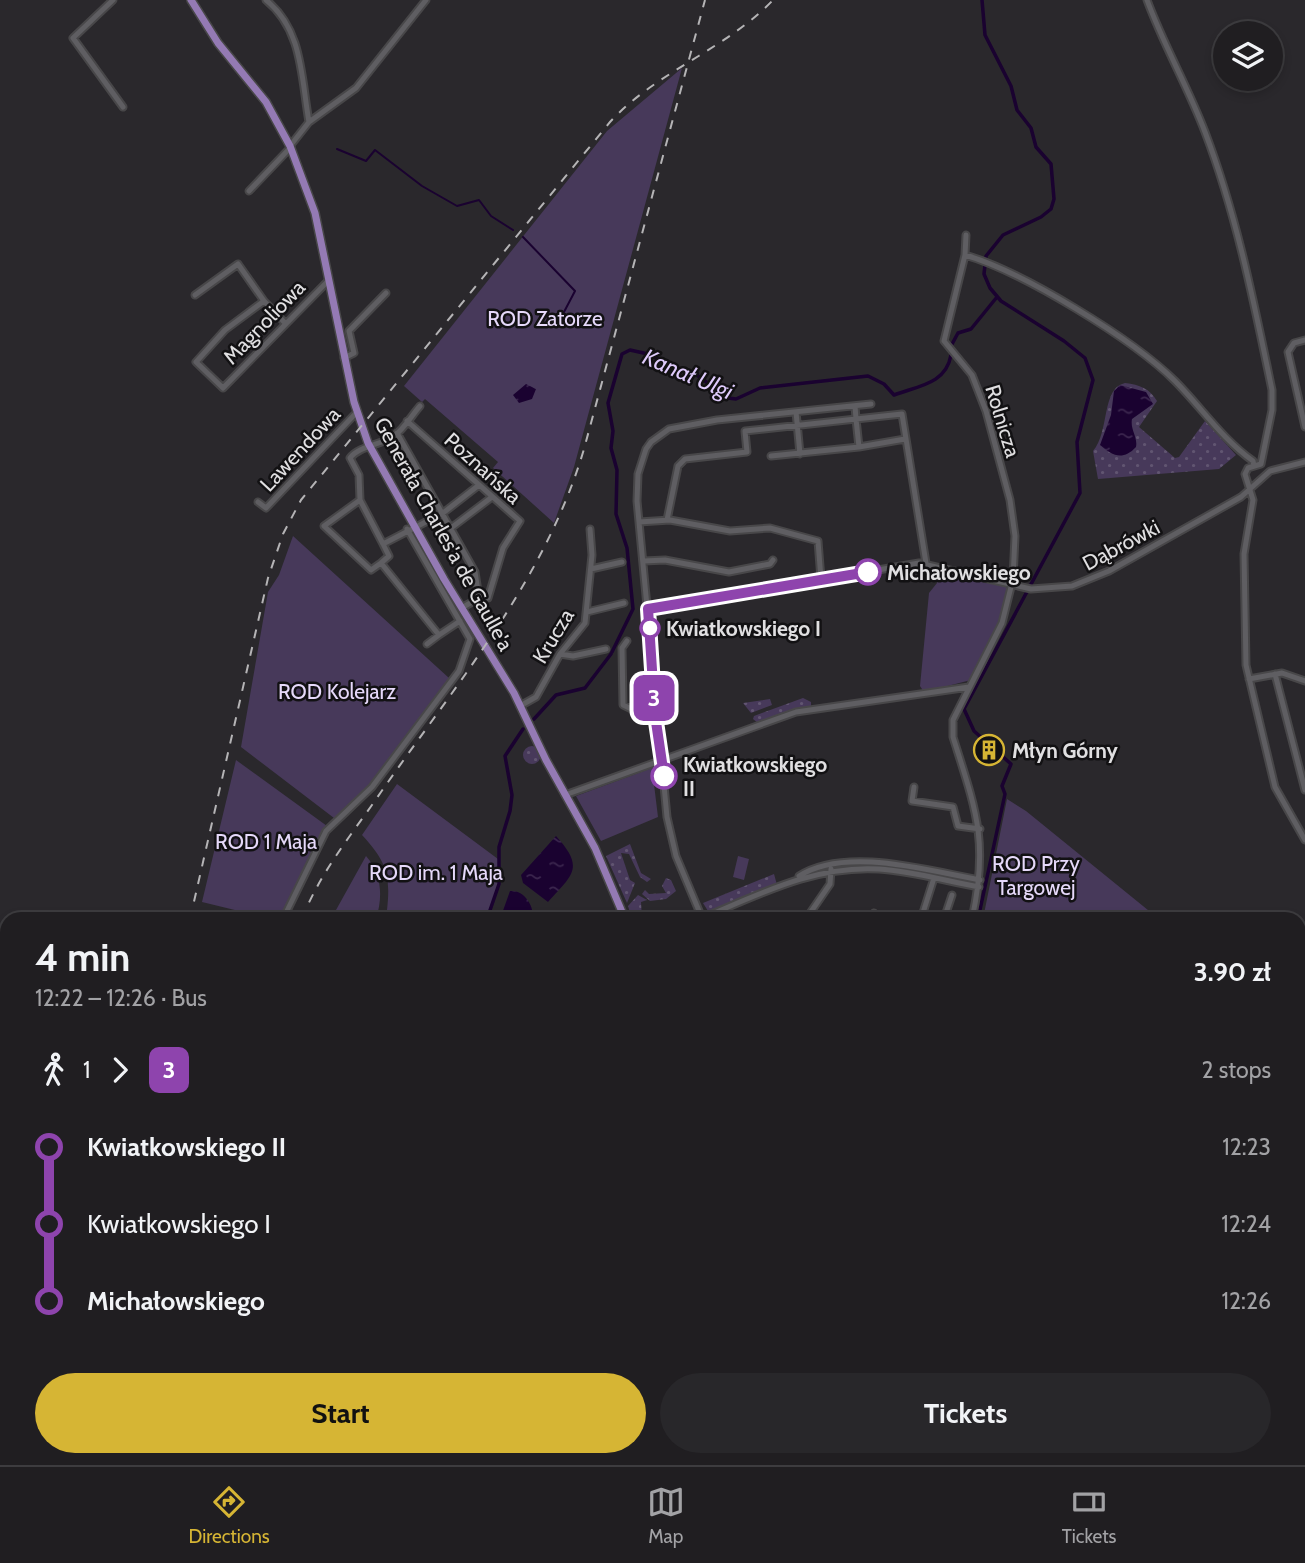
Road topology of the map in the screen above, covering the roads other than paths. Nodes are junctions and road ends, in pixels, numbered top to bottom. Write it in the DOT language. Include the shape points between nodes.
graph roads {
  1 [pos="113,0"];
  2 [pos="191,0"];
  3 [pos="266,0"];
  4 [pos="426,0"];
  5 [pos="1147,0"];
  6 [pos="123,107"];
  7 [pos="309,122"];
  8 [pos="290,146"];
  9 [pos="249,191"];
  10 [pos="966,235"];
  11 [pos="965,255"];
  12 [pos="328,281"];
  13 [pos="386,293"];
  14 [pos="195,295"];
  15 [pos="264,301"];
  16 [pos="285,323"];
  17 [pos="1305,340"];
  18 [pos="344,358"];
  19 [pos="871,404"];
  20 [pos="420,406"];
  21 [pos="855,406"];
  22 [pos="357,412"];
  23 [pos="796,412"];
  24 [pos="744,418"];
  25 [pos="856,419"];
  26 [pos="407,421"];
  27 [pos="797,426"];
  28 [pos="1305,427"];
  29 [pos="745,431"];
  30 [pos="397,433"];
  31 [pos="905,439"];
  32 [pos="859,447"];
  33 [pos="370,448"];
  34 [pos="800,454"];
  35 [pos="771,456"];
  36 [pos="1305,462"];
  37 [pos="1254,466"];
  38 [pos="1246,478"];
  39 [pos="1256,481"];
  40 [pos="479,485"];
  41 [pos="1250,489"];
  42 [pos="492,496"];
  43 [pos="1239,498"];
  44 [pos="360,500"];
  45 [pos="258,502"];
  46 [pos="1253,502"];
  47 [pos="443,513"];
  48 [pos="667,520"];
  49 [pos="639,522"];
  50 [pos="411,528"];
  51 [pos="451,528"];
  52 [pos="590,529"];
  53 [pos="383,544"];
  54 [pos="772,560"];
  55 [pos="643,561"];
  56 [pos="622,562"];
  57 [pos="381,563"];
  58 [pos="926,563"];
  59 [pos="591,569"];
  60 [pos="821,579"];
  61 [pos="1012,586"];
  62 [pos="480,598"];
  63 [pos="624,603"];
  64 [pos="465,606"];
  65 [pos="648,609"];
  66 [pos="587,611"];
  67 [pos="460,621"];
  68 [pos="439,635"];
  69 [pos="627,641"];
  70 [pos="427,644"];
  71 [pos="606,649"];
  72 [pos="560,654"];
  73 [pos="1275,674"];
  74 [pos="1249,679"];
  75 [pos="1305,681"];
  76 [pos="969,687"];
  77 [pos="520,706"];
  78 [pos="655,715"];
  79 [pos="662,760"];
  80 [pos="1305,762"];
  81 [pos="1300,768"];
  82 [pos="914,787"];
  83 [pos="1305,790"];
  84 [pos="565,794"];
  85 [pos="979,829"];
  86 [pos="1305,840"];
  87 [pos="831,869"];
  88 [pos="934,878"];
  89 [pos="980,884"];
  90 [pos="952,895"];
  91 [pos="286,912"];
  92 [pos="622,912"];
  93 [pos="699,912"];
  94 [pos="716,912"];
  95 [pos="811,912"];
  96 [pos="923,912"];
  97 [pos="946,912"];
  98 [pos="974,912"];
  1 -- 6 [label="street" via="73,38"];
  2 -- 8 [label="main road, Generała Charles'a de Gaulle'a" via="218,43 266,102"];
  3 -- 7 [label="street" via="285,16 294,35"];
  4 -- 7 [label="street" via="356,88"];
  5 -- 37 [label="street" via="1205,131 1239,233 1272,390 1262,462"];
  7 -- 8 [label="street"];
  8 -- 9 [label="street"];
  8 -- 12 [label="main road, Generała Charles'a de Gaulle'a" via="315,213"];
  10 -- 11 [label="street, Rolnicza"];
  11 -- 37 [label="street" via="984,260 1090,318 1165,372"];
  11 -- 61 [label="street, Rolnicza" via="944,341 972,375 987,416 1013,516"];
  12 -- 16 [label="street, Magnoliowa"];
  12 -- 18 [label="main road, Generała Charles'a de Gaulle'a"];
  13 -- 18 [label="street" via="349,331 354,353"];
  14 -- 15 [label="street" via="238,264"];
  15 -- 16 [label="street"];
  15 -- 16 [label="street, Magnoliowa" via="225,330 196,362 223,388"];
  17 -- 28 [label="street" via="1297,341 1288,352"];
  18 -- 22 [label="main road, Generała Charles'a de Gaulle'a"];
  19 -- 21 [label="street"];
  20 -- 26 [label="street"];
  21 -- 23 [label="street"];
  21 -- 25 [label="street"];
  22 -- 33 [label="main road, Generała Charles'a de Gaulle'a"];
  22 -- 45 [label="street, Lawendowa" via="266,508"];
  23 -- 24 [label="street"];
  23 -- 27 [label="street"];
  24 -- 29 [label="street"];
  24 -- 49 [label="street" via="679,425 650,442 638,474"];
  25 -- 27 [label="street"];
  25 -- 31 [label="street" via="902,414"];
  25 -- 32 [label="street"];
  26 -- 30 [label="street"];
  26 -- 40 [label="street, Poznańska"];
  27 -- 29 [label="street"];
  27 -- 34 [label="street"];
  29 -- 48 [label="street" via="747,452 681,462"];
  30 -- 33 [label="street"];
  30 -- 47 [label="street"];
  31 -- 32 [label="street"];
  31 -- 58 [label="street"];
  32 -- 34 [label="street"];
  33 -- 44 [label="street" via="356,451 350,458 359,474"];
  33 -- 50 [label="main road, Generała Charles'a de Gaulle'a"];
  34 -- 35 [label="street"];
  36 -- 39 [label="street" via="1281,467"];
  37 -- 38 [label="street" via="1247,469"];
  38 -- 39 [label="street"];
  38 -- 41 [label="street"];
  39 -- 41 [label="street, Dąbrówki"];
  40 -- 42 [label="street, Poznańska"];
  40 -- 47 [label="street"];
  41 -- 43 [label="street, Dąbrówki"];
  41 -- 46 [label="street"];
  42 -- 51 [label="street"];
  42 -- 62 [label="street, Poznańska" via="520,521 503,548 488,598"];
  43 -- 46 [label="street" via="1248,496"];
  43 -- 61 [label="street, Dąbrówki" via="1095,579 1063,588"];
  44 -- 53 [label="street"];
  44 -- 57 [label="street" via="324,526 371,570"];
  46 -- 74 [label="street" via="1244,554"];
  47 -- 50 [label="street"];
  47 -- 51 [label="street"];
  48 -- 49 [label="street"];
  48 -- 60 [label="street" via="721,531 770,528 818,541"];
  49 -- 55 [label="street"];
  50 -- 53 [label="street"];
  50 -- 67 [label="street"];
  50 -- 77 [label="main road, Generała Charles'a de Gaulle'a"];
  51 -- 62 [label="street" via="475,572"];
  52 -- 59 [label="street, Krucza"];
  53 -- 57 [label="street" via="389,556"];
  54 -- 55 [label="street" via="729,572 665,560"];
  55 -- 65 [label="street"];
  56 -- 59 [label="street"];
  57 -- 68 [label="street"];
  58 -- 60 [label="street"];
  58 -- 61 [label="street, Dąbrówki"];
  59 -- 66 [label="street, Krucza"];
  60 -- 65 [label="street"];
  61 -- 76 [label="street" via="1000,627"];
  62 -- 64 [label="street"];
  63 -- 66 [label="street"];
  65 -- 78 [label="street"];
  66 -- 72 [label="street, Krucza" via="585,623"];
  67 -- 68 [label="street"];
  67 -- 91 [label="street" via="470,639 459,671 365,796 326,831"];
  68 -- 70 [label="street"];
  69 -- 78 [label="street" via="622,648 623,705"];
  71 -- 72 [label="street"];
  72 -- 77 [label="street, Krucza" via="536,697"];
  73 -- 74 [label="street"];
  73 -- 75 [label="street"];
  73 -- 81 [label="street"];
  74 -- 86 [label="street" via="1275,787"];
  76 -- 79 [label="street" via="815,707"];
  76 -- 85 [label="street" via="952,728"];
  77 -- 84 [label="main road, Generała Charles'a de Gaulle'a"];
  78 -- 79 [label="street"];
  79 -- 84 [label="street"];
  79 -- 93 [label="street" via="672,843"];
  80 -- 81 [label="street"];
  81 -- 83 [label="street"];
  82 -- 85 [label="street" via="912,801 953,807 958,826"];
  84 -- 92 [label="main road, Generała Charles'a de Gaulle'a" via="604,866"];
  85 -- 89 [label="street"];
  87 -- 88 [label="street" via="877,869"];
  87 -- 89 [label="street" via="885,864"];
  87 -- 94 [label="street"];
  87 -- 95 [label="street" via="832,880"];
  88 -- 89 [label="street"];
  88 -- 96 [label="street"];
  89 -- 98 [label="street"];
  90 -- 97 [label="street"];
}
